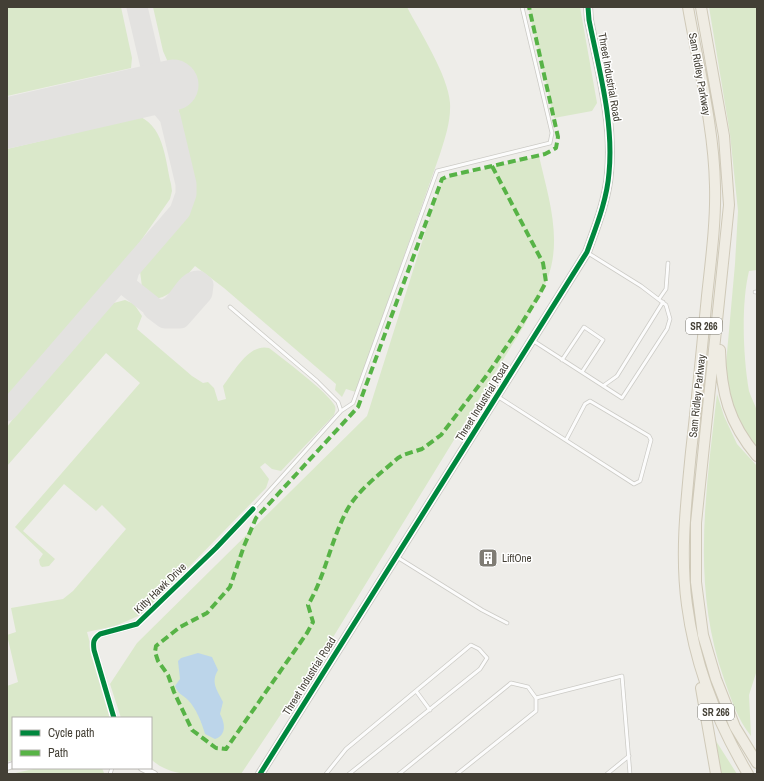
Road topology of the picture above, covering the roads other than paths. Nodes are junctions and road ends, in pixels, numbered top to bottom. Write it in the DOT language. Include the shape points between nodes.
graph roads {
  1 [pos="522,7"];
  2 [pos="588,7"];
  3 [pos="688,7"];
  4 [pos="702,7"];
  5 [pos="587,252"];
  6 [pos="668,263"];
  7 [pos="659,299"];
  8 [pos="663,302"];
  9 [pos="230,307"];
  10 [pos="719,310"];
  11 [pos="532,340"];
  12 [pos="562,360"];
  13 [pos="582,372"];
  14 [pos="603,386"];
  15 [pos="497,396"];
  16 [pos="341,411"];
  17 [pos="566,440"];
  18 [pos="757,456"];
  19 [pos="253,509"];
  20 [pos="396,556"];
  21 [pos="507,623"];
  22 [pos="694,645"];
  23 [pos="416,691"];
  24 [pos="536,698"];
  25 [pos="430,710"];
  26 [pos="114,717"];
  27 [pos="629,756"];
  28 [pos="757,763"];
  29 [pos="144,769"];
  30 [pos="154,774"];
  31 [pos="260,774"];
  32 [pos="326,774"];
  33 [pos="349,774"];
  34 [pos="399,774"];
  35 [pos="457,774"];
  36 [pos="607,774"];
  37 [pos="630,774"];
  38 [pos="716,774"];
  39 [pos="748,774"];
  1 -- 16 [label="lane" via="552,133 550,143 437,171 353,403"];
  2 -- 5 [label="street, Threet Industrial Road" via="608,117 610,174 600,217"];
  3 -- 22 [label="main road, Sam Ridley Parkway / SR 266" via="711,140 715,186 713,237 683,560 686,605"];
  4 -- 10 [label="main road, Sam Ridley Parkway / SR 266" via="724,136 729,205"];
  5 -- 7 [label="lane"];
  5 -- 11 [label="street, Threet Industrial Road"];
  6 -- 7 [label="lane" via="666,289"];
  7 -- 8 [label="lane"];
  8 -- 14 [label="lane" via="617,376"];
  8 -- 14 [label="lane" via="670,319 667,329 622,398"];
  9 -- 16 [label="lane" via="317,381 338,402"];
  10 -- 18 [label="main road" via="721,379 729,412 743,440"];
  10 -- 28 [label="main road, Sam Ridley Parkway / SR 266" via="696,524 696,582 703,635 716,679 735,727"];
  11 -- 12 [label="lane"];
  11 -- 15 [label="street, Threet Industrial Road"];
  12 -- 13 [label="lane"];
  12 -- 13 [label="lane" via="584,327 603,340"];
  13 -- 14 [label="lane"];
  15 -- 17 [label="lane"];
  15 -- 20 [label="street, Threet Industrial Road"];
  16 -- 19 [label="lane"];
  17 -- 17 [label="lane" via="634,484 640,482 651,440 649,436 590,400 585,404"];
  19 -- 26 [label="street, Kitty Hawk Drive" via="174,591 137,624 95,638 94,650"];
  20 -- 21 [label="lane"];
  20 -- 31 [label="street, Threet Industrial Road"];
  22 -- 38 [label="main road"];
  22 -- 39 [label="main road, Sam Ridley Parkway / SR 266" via="707,691 722,728"];
  23 -- 25 [label="lane"];
  23 -- 25 [label="lane" via="471,646 479,649 487,658 480,669"];
  23 -- 32 [label="lane" via="346,749"];
  24 -- 27 [label="lane" via="622,676"];
  24 -- 34 [label="lane" via="528,687 511,683"];
  24 -- 35 [label="lane" via="536,711"];
  25 -- 33 [label="lane"];
  27 -- 36 [label="lane"];
  27 -- 37 [label="lane"];
  29 -- 30 [label="street"];
}
